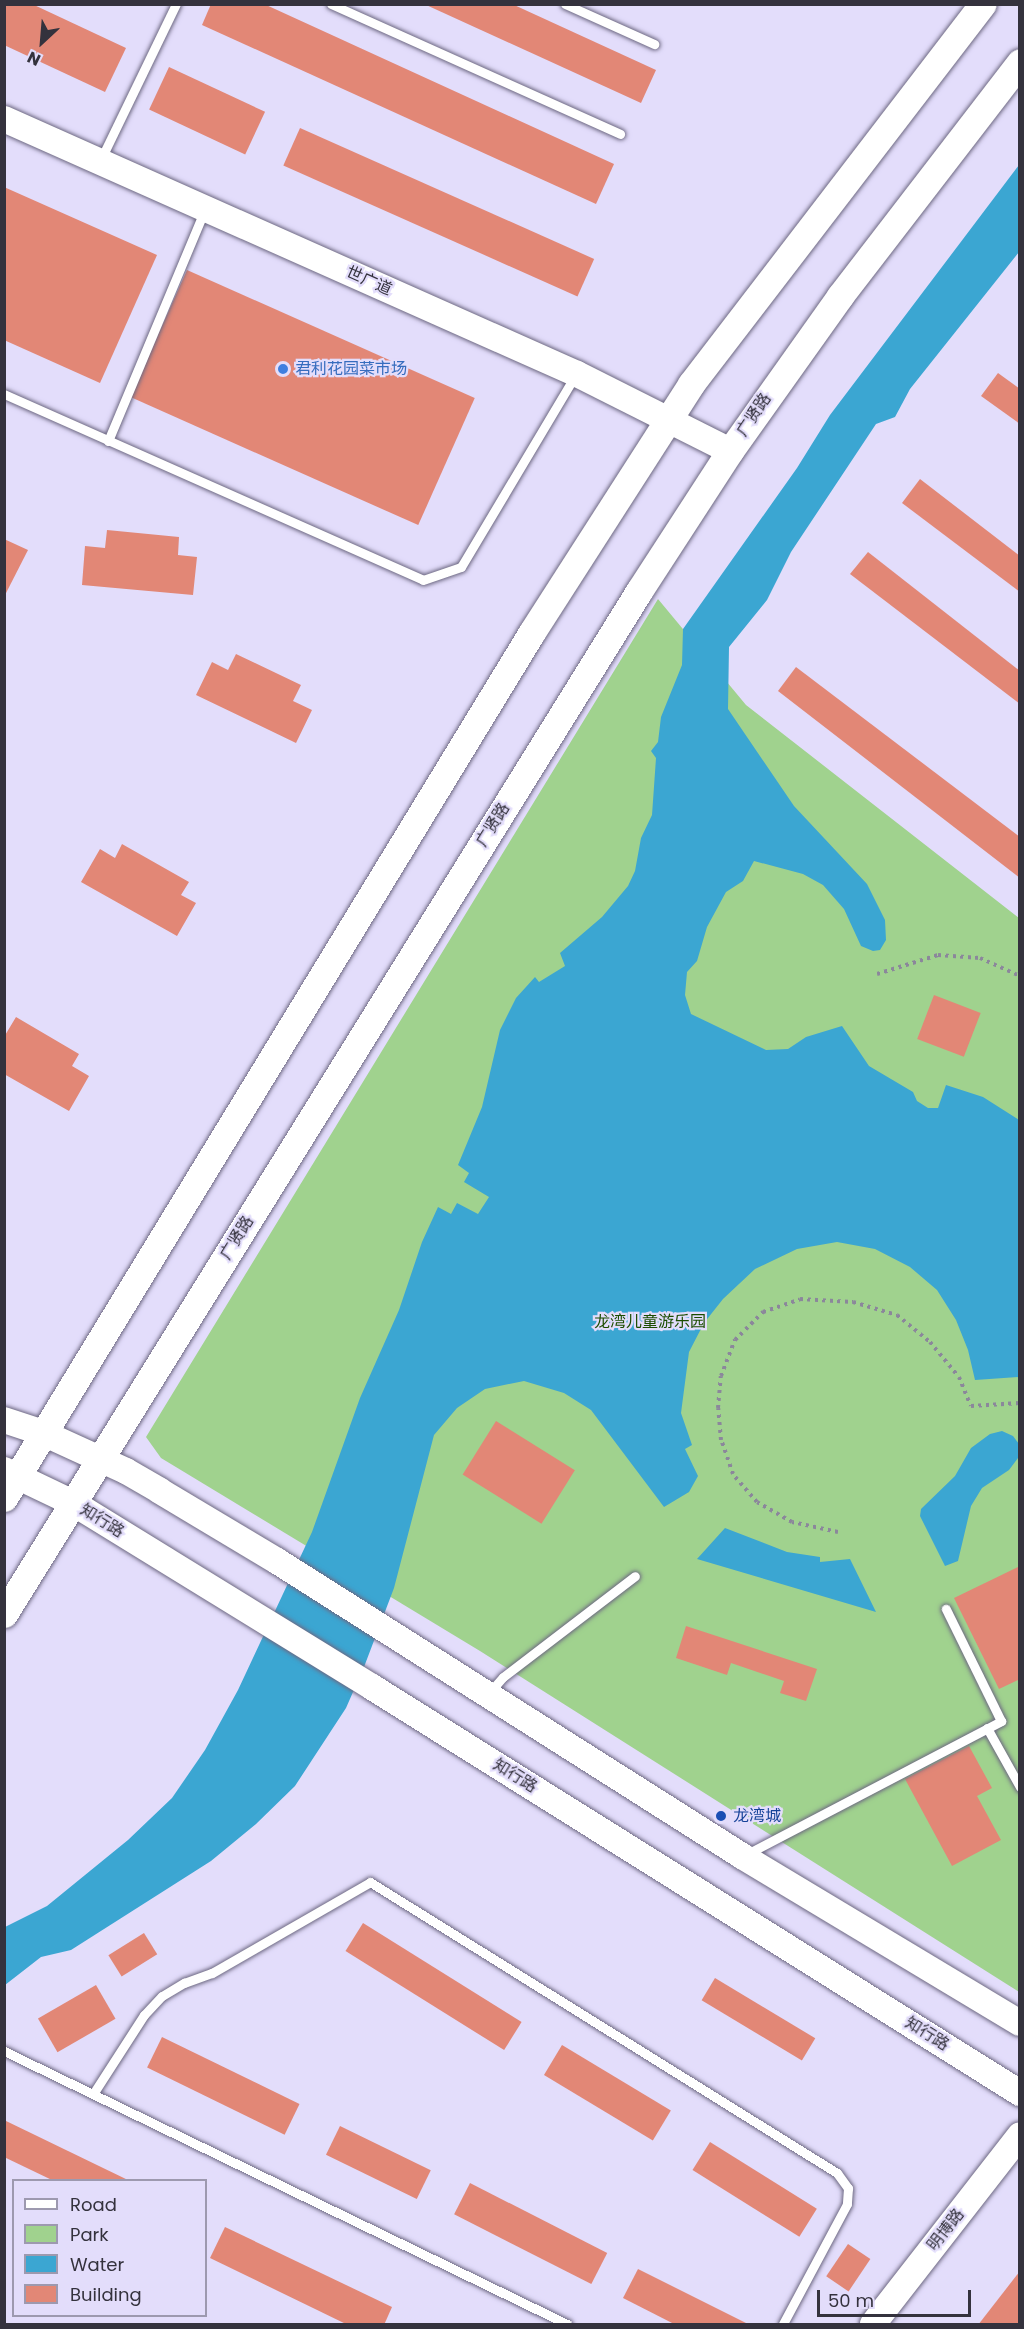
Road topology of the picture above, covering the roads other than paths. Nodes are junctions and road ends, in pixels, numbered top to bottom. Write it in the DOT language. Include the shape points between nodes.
graph roads {
  1 [pos="176,4"];
  2 [pos="331,4"];
  3 [pos="565,4"];
  4 [pos="983,4"];
  5 [pos="654,44"];
  6 [pos="1020,62"];
  7 [pos="4,119"];
  8 [pos="620,134"];
  9 [pos="100,162"];
  10 [pos="205,208"];
  11 [pos="577,374"];
  12 [pos="4,394"];
  13 [pos="668,420"];
  14 [pos="108,441"];
  15 [pos="730,451"];
  16 [pos="4,1420"];
  17 [pos="43,1433"];
  18 [pos="99,1459"];
  19 [pos="9,1481"];
  20 [pos="74,1503"];
  21 [pos="635,1576"];
  22 [pos="946,1609"];
  23 [pos="4,1614"];
  24 [pos="488,1694"];
  25 [pos="987,1728"];
  26 [pos="1020,1787"];
  27 [pos="742,1856"];
  28 [pos="1020,2023"];
  29 [pos="4,2052"];
  30 [pos="1020,2093"];
  31 [pos="93,2094"];
  32 [pos="1020,2135"];
  33 [pos="567,2325"];
  34 [pos="783,2325"];
  35 [pos="873,2325"];
  1 -- 9 [label="lane"];
  2 -- 8 [label="lane"];
  3 -- 5 [label="lane"];
  4 -- 13 [label="main road" via="691,384"];
  6 -- 15 [label="main road, 广贤路" via="840,296"];
  7 -- 9 [label="main road, 世广道"];
  9 -- 10 [label="main road, 世广道"];
  10 -- 11 [label="main road, 世广道"];
  10 -- 14 [label="lane"];
  11 -- 13 [label="main road, 世广道"];
  11 -- 14 [label="lane" via="461,567 423,580"];
  12 -- 14 [label="lane"];
  13 -- 15 [label="main road, 世广道"];
  13 -- 17 [label="main road" via="532,632"];
  15 -- 18 [label="main road, 广贤路"];
  16 -- 17 [label="main road"];
  17 -- 18 [label="main road"];
  17 -- 19 [label="main road"];
  18 -- 20 [label="main road, 广贤路"];
  18 -- 24 [label="main road" via="126,1471 277,1561"];
  19 -- 20 [label="main road, 知行路"];
  20 -- 23 [label="main road, 广贤路"];
  20 -- 30 [label="main road, 知行路"];
  21 -- 24 [label="lane" via="503,1677"];
  22 -- 25 [label="lane" via="1001,1721"];
  24 -- 27 [label="main road"];
  25 -- 26 [label="lane"];
  25 -- 27 [label="lane"];
  27 -- 28 [label="main road"];
  29 -- 31 [label="lane"];
  31 -- 33 [label="lane"];
  31 -- 34 [label="lane" via="144,2015 162,1996 213,1973 370,1882 837,2173 848,2188 847,2204"];
  32 -- 35 [label="main road, 明博路"];
}
